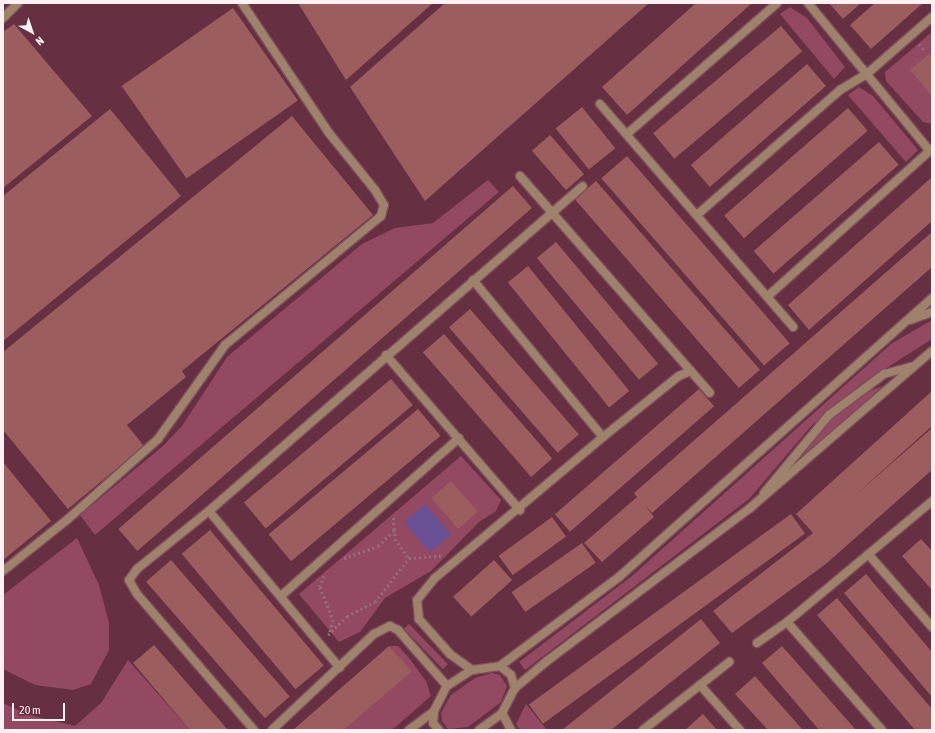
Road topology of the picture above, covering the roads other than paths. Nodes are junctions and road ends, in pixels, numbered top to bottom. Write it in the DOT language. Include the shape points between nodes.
graph roads {
  1 [pos="18,3"];
  2 [pos="242,3"];
  3 [pos="777,3"];
  4 [pos="808,3"];
  5 [pos="932,17"];
  6 [pos="3,18"];
  7 [pos="868,73"];
  8 [pos="600,104"];
  9 [pos="627,134"];
  10 [pos="931,150"];
  11 [pos="520,176"];
  12 [pos="582,186"];
  13 [pos="553,212"];
  14 [pos="698,214"];
  15 [pos="473,280"];
  16 [pos="768,296"];
  17 [pos="932,298"];
  18 [pos="932,312"];
  19 [pos="905,322"];
  20 [pos="793,327"];
  21 [pos="932,351"];
  22 [pos="386,355"];
  23 [pos="913,366"];
  24 [pos="691,371"];
  25 [pos="710,392"];
  26 [pos="603,437"];
  27 [pos="459,438"];
  28 [pos="932,501"];
  29 [pos="750,508"];
  30 [pos="520,510"];
  31 [pos="209,511"];
  32 [pos="869,555"];
  33 [pos="3,571"];
  34 [pos="281,596"];
  35 [pos="787,622"];
  36 [pos="932,627"];
  37 [pos="757,643"];
  38 [pos="729,662"];
  39 [pos="500,666"];
  40 [pos="340,668"];
  41 [pos="472,670"];
  42 [pos="700,685"];
  43 [pos="447,686"];
  44 [pos="515,688"];
  45 [pos="434,711"];
  46 [pos="502,713"];
  47 [pos="254,730"];
  48 [pos="272,730"];
  49 [pos="409,730"];
  50 [pos="439,730"];
  51 [pos="479,730"];
  52 [pos="511,730"];
  53 [pos="643,730"];
  54 [pos="740,730"];
  55 [pos="882,730"];
  1 -- 6 [label="street"];
  2 -- 33 [label="street" via="330,133 375,190 384,205 380,216 225,345 158,439 68,519"];
  3 -- 9 [label="street"];
  4 -- 7 [label="street"];
  5 -- 7 [label="street"];
  7 -- 10 [label="street"];
  7 -- 14 [label="street" via="840,90"];
  8 -- 9 [label="street"];
  9 -- 14 [label="street"];
  10 -- 16 [label="street"];
  11 -- 13 [label="street"];
  12 -- 13 [label="street"];
  13 -- 15 [label="street"];
  13 -- 24 [label="street"];
  14 -- 16 [label="street"];
  15 -- 22 [label="street"];
  15 -- 26 [label="street"];
  16 -- 20 [label="street"];
  17 -- 19 [label="street"];
  18 -- 19 [label="street"];
  19 -- 39 [label="street" via="619,577"];
  21 -- 23 [label="street"];
  22 -- 27 [label="street"];
  22 -- 31 [label="street"];
  23 -- 29 [label="street"];
  23 -- 29 [label="street" via="884,374 829,415"];
  24 -- 25 [label="street"];
  24 -- 26 [label="street" via="679,376"];
  26 -- 30 [label="street"];
  27 -- 30 [label="street"];
  27 -- 34 [label="street" via="385,507"];
  28 -- 32 [label="street"];
  29 -- 44 [label="street"];
  30 -- 41 [label="street" via="435,578 417,600 419,619 450,654"];
  31 -- 34 [label="street"];
  31 -- 47 [label="street" via="137,569 129,580 137,594"];
  32 -- 35 [label="street"];
  32 -- 36 [label="street"];
  34 -- 40 [label="street"];
  35 -- 37 [label="street"];
  35 -- 55 [label="street"];
  38 -- 42 [label="street"];
  39 -- 41 [label="street"];
  39 -- 44 [label="street" via="511,675"];
  40 -- 43 [label="street" via="374,634 390,626 398,630"];
  40 -- 48 [label="street"];
  41 -- 43 [label="street"];
  42 -- 53 [label="street"];
  42 -- 54 [label="street"];
  43 -- 45 [label="street"];
  44 -- 46 [label="street"];
  45 -- 49 [label="street"];
  45 -- 50 [label="street" via="433,723"];
  46 -- 51 [label="street"];
  46 -- 52 [label="street"];
}
